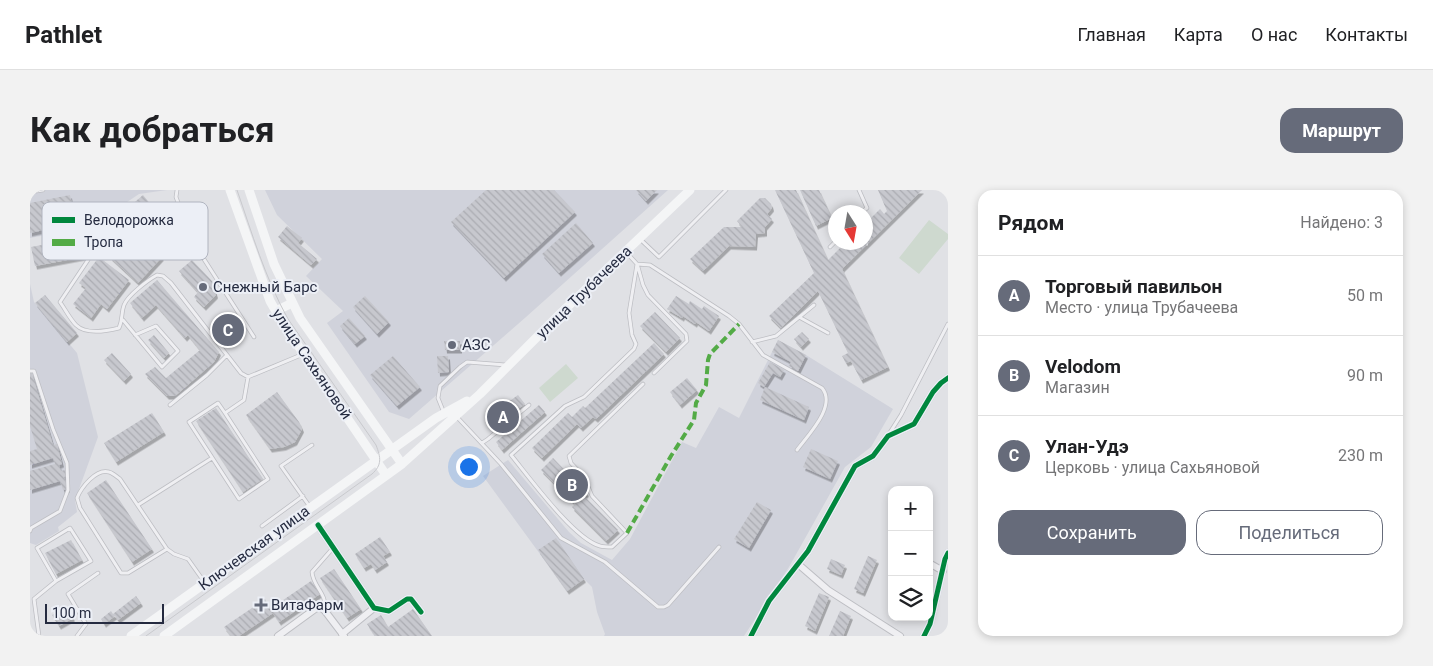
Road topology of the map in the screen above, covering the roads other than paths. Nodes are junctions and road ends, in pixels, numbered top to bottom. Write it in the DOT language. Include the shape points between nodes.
graph roads {
  1 [pos="43,190"];
  2 [pos="230,190"];
  3 [pos="249,190"];
  4 [pos="690,190"];
  5 [pos="726,190"];
  6 [pos="859,190"];
  7 [pos="30,192"];
  8 [pos="866,205"];
  9 [pos="640,238"];
  10 [pos="626,252"];
  11 [pos="88,260"];
  12 [pos="204,260"];
  13 [pos="637,264"];
  14 [pos="292,303"];
  15 [pos="814,305"];
  16 [pos="276,312"];
  17 [pos="799,317"];
  18 [pos="123,320"];
  19 [pos="948,324"];
  20 [pos="828,334"];
  21 [pos="135,335"];
  22 [pos="254,337"];
  23 [pos="752,342"];
  24 [pos="304,354"];
  25 [pos="227,355"];
  26 [pos="509,365"];
  27 [pos="30,371"];
  28 [pos="654,373"];
  29 [pos="248,377"];
  30 [pos="948,378"];
  31 [pos="643,384"];
  32 [pos="480,394"];
  33 [pos="170,405"];
  34 [pos="529,405"];
  35 [pos="225,413"];
  36 [pos="444,414"];
  37 [pos="456,416"];
  38 [pos="888,436"];
  39 [pos="482,443"];
  40 [pos="312,444"];
  41 [pos="393,449"];
  42 [pos="797,450"];
  43 [pos="212,458"];
  44 [pos="376,460"];
  45 [pos="402,464"];
  46 [pos="390,473"];
  47 [pos="303,496"];
  48 [pos="138,505"];
  49 [pos="310,508"];
  50 [pos="318,525"];
  51 [pos="262,526"];
  52 [pos="30,530"];
  53 [pos="719,547"];
  54 [pos="333,548"];
  55 [pos="167,549"];
  56 [pos="948,553"];
  57 [pos="798,564"];
  58 [pos="933,565"];
  59 [pos="943,571"];
  60 [pos="98,573"];
  61 [pos="56,581"];
  62 [pos="206,583"];
  63 [pos="374,608"];
  64 [pos="325,611"];
  65 [pos="421,612"];
  66 [pos="343,635"];
  67 [pos="39,636"];
  68 [pos="77,636"];
  69 [pos="131,636"];
  70 [pos="164,636"];
  71 [pos="278,636"];
  72 [pos="751,636"];
  73 [pos="900,636"];
  74 [pos="924,636"];
  1 -- 7 [label="lane"];
  2 -- 16 [label="main road, улица Сахьяновой" via="258,272"];
  3 -- 14 [label="main road, улица Сахьяновой" via="274,264"];
  4 -- 9 [label="main road, улица Трубачеева"];
  5 -- 9 [label="lane" via="659,257"];
  6 -- 8 [label="lane"];
  9 -- 10 [label="main road, улица Трубачеева"];
  10 -- 13 [label="lane"];
  10 -- 26 [label="main road, улица Трубачеева"];
  11 -- 18 [label="lane" via="60,302 77,326 84,330 108,331 119,328"];
  12 -- 22 [label="lane"];
  13 -- 23 [label="lane" via="650,265 729,316"];
  13 -- 28 [label="lane" via="648,295 687,337 687,341"];
  13 -- 31 [label="lane" via="629,313 636,344 634,349 584,397 565,406 511,455 571,526 600,546 612,547 627,533 592,496 584,477 570,463 568,456"];
  14 -- 16 [label="main road"];
  14 -- 41 [label="main road, улица Сахьяновой"];
  15 -- 17 [label="lane"];
  16 -- 24 [label="main road, улица Сахьяновой"];
  17 -- 20 [label="lane"];
  17 -- 23 [label="lane" via="776,336"];
  18 -- 21 [label="lane"];
  18 -- 25 [label="lane" via="124,305 129,298 149,280 157,275 163,276"];
  19 -- 38 [label="lane"];
  21 -- 21 [label="lane" via="162,367 178,351 156,326"];
  23 -- 42 [label="lane" via="763,355 826,392 824,410"];
  24 -- 29 [label="lane"];
  24 -- 44 [label="main road, улица Сахьяновой"];
  25 -- 29 [label="lane"];
  25 -- 33 [label="lane"];
  26 -- 32 [label="main road, улица Трубачеева"];
  26 -- 36 [label="lane" via="467,362 460,367 440,386 438,398"];
  27 -- 52 [label="lane" via="34,371 67,463 68,490 60,511"];
  29 -- 35 [label="lane" via="244,400"];
  30 -- 38 [label="street" via="933,392 914,424"];
  32 -- 36 [label="main road, улица Трубачеева"];
  32 -- 37 [label="main road, улица Трубачеева"];
  34 -- 39 [label="lane"];
  35 -- 43 [label="lane" via="218,403 189,422"];
  35 -- 43 [label="lane" via="268,479 239,499"];
  36 -- 41 [label="main road, улица Трубачеева"];
  37 -- 39 [label="lane"];
  37 -- 45 [label="main road, улица Трубачеева"];
  38 -- 57 [label="street" via="873,456 855,466"];
  39 -- 53 [label="lane" via="561,538 605,562 658,607 668,605"];
  40 -- 47 [label="lane" via="282,466"];
  41 -- 44 [label="main road, улица Трубачеева"];
  41 -- 45 [label="main road, улица Сахьяновой"];
  43 -- 48 [label="lane"];
  44 -- 46 [label="main road, улица Сахьяновой"];
  44 -- 49 [label="main road, Ключевская улица"];
  45 -- 46 [label="main road, улица Трубачеева"];
  46 -- 50 [label="main road, Ключевская улица"];
  47 -- 49 [label="lane"];
  47 -- 51 [label="lane"];
  48 -- 55 [label="lane"];
  48 -- 55 [label="lane" via="120,479 110,472 101,472 84,486 77,498 121,573 128,573"];
  49 -- 62 [label="main road, Ключевская улица"];
  50 -- 54 [label="street"];
  50 -- 70 [label="main road, Ключевская улица"];
  54 -- 63 [label="street"];
  54 -- 64 [label="lane" via="312,572 325,599"];
  55 -- 62 [label="lane" via="188,559"];
  56 -- 59 [label="street"];
  57 -- 72 [label="street" via="769,601"];
  57 -- 73 [label="street" via="828,590"];
  58 -- 59 [label="street"];
  59 -- 74 [label="street"];
  60 -- 68 [label="lane" via="68,594 86,624"];
  61 -- 61 [label="lane" via="91,562 70,528 37,548"];
  61 -- 67 [label="lane" via="34,599"];
  62 -- 69 [label="main road, Ключевская улица"];
  63 -- 65 [label="street" via="389,611 411,599"];
  63 -- 66 [label="street"];
  64 -- 66 [label="street"];
  64 -- 71 [label="street" via="320,607 315,609"];
}
